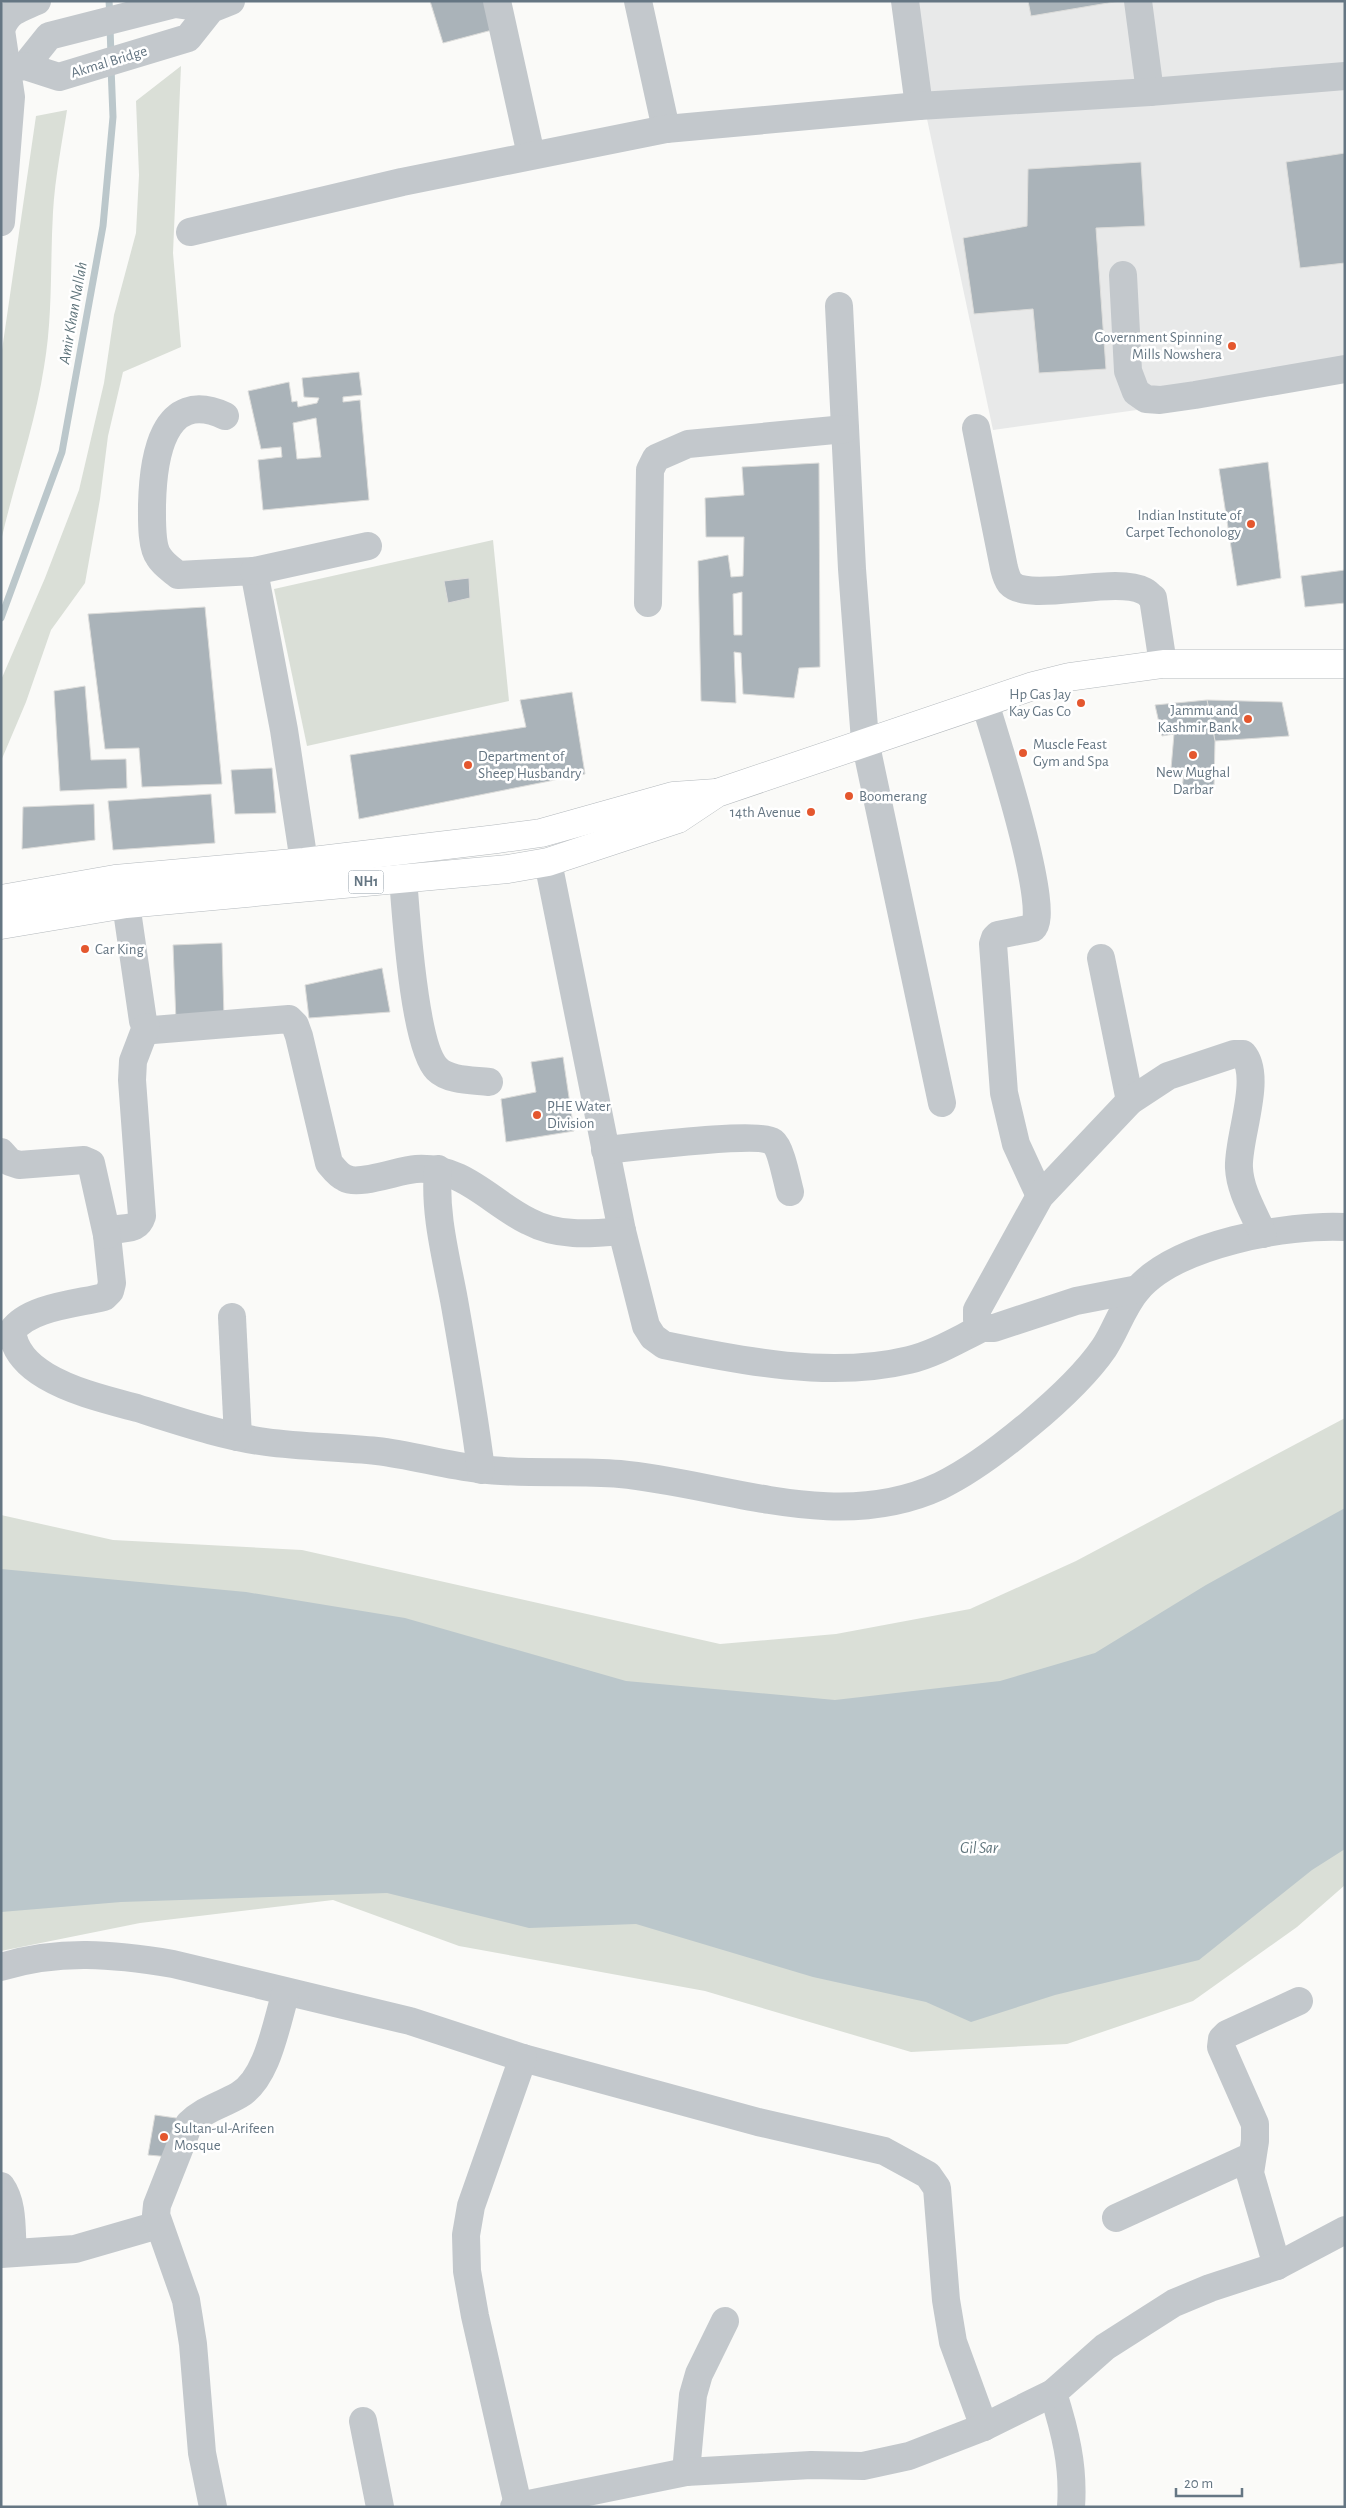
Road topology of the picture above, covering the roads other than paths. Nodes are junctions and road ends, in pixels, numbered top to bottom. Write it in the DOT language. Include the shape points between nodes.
graph roads {
  1 [pos="37,1"];
  2 [pos="497,1"];
  3 [pos="638,1"];
  4 [pos="904,1"];
  5 [pos="1138,1"];
  6 [pos="221,5"];
  7 [pos="1,30"];
  8 [pos="10,69"];
  9 [pos="1345,76"];
  10 [pos="1150,92"];
  11 [pos="919,106"];
  12 [pos="666,128"];
  13 [pos="531,156"];
  14 [pos="1,222"];
  15 [pos="190,232"];
  16 [pos="1123,275"];
  17 [pos="839,306"];
  18 [pos="1345,369"];
  19 [pos="225,416"];
  20 [pos="976,428"];
  21 [pos="845,429"];
  22 [pos="368,546"];
  23 [pos="254,571"];
  24 [pos="648,603"];
  25 [pos="1163,664"];
  26 [pos="1345,664"];
  27 [pos="985,703"];
  28 [pos="866,741"];
  29 [pos="718,793"];
  30 [pos="304,862"];
  31 [pos="548,862"];
  32 [pos="403,878"];
  33 [pos="115,879"];
  34 [pos="305,888"];
  35 [pos="1,899"];
  36 [pos="126,904"];
  37 [pos="1,925"];
  38 [pos="1101,958"];
  39 [pos="146,1027"];
  40 [pos="489,1082"];
  41 [pos="1130,1101"];
  42 [pos="942,1102"];
  43 [pos="605,1150"];
  44 [pos="1,1152"];
  45 [pos="438,1169"];
  46 [pos="790,1192"];
  47 [pos="1040,1196"];
  48 [pos="1345,1227"];
  49 [pos="622,1231"];
  50 [pos="1263,1234"];
  51 [pos="107,1235"];
  52 [pos="1138,1289"];
  53 [pos="232,1317"];
  54 [pos="982,1328"];
  55 [pos="238,1437"];
  56 [pos="481,1470"];
  57 [pos="1,1968"];
  58 [pos="286,1992"];
  59 [pos="1299,2001"];
  60 [pos="523,2058"];
  61 [pos="1252,2156"];
  62 [pos="1,2186"];
  63 [pos="1116,2218"];
  64 [pos="158,2225"];
  65 [pos="1345,2230"];
  66 [pos="7,2253"];
  67 [pos="1277,2266"];
  68 [pos="725,2321"];
  69 [pos="1053,2393"];
  70 [pos="362,2421"];
  71 [pos="984,2427"];
  72 [pos="686,2472"];
  73 [pos="587,2499"];
  74 [pos="516,2506"];
  75 [pos="213,2507"];
  76 [pos="380,2507"];
  77 [pos="1071,2507"];
  1 -- 7 [label="street" via="6,17"];
  2 -- 13 [label="street"];
  3 -- 12 [label="street"];
  4 -- 11 [label="street"];
  5 -- 10 [label="street"];
  6 -- 8 [label="street" via="174,4 49,36"];
  6 -- 8 [label="street, Akmal Bridge" via="188,38 60,77"];
  7 -- 8 [label="street"];
  8 -- 14 [label="street" via="11,97"];
  9 -- 10 [label="street"];
  10 -- 11 [label="street"];
  11 -- 12 [label="street"];
  12 -- 13 [label="street"];
  13 -- 15 [label="street" via="402,182"];
  16 -- 18 [label="street" via="1128,371 1136,392 1146,399 1195,395"];
  17 -- 21 [label="street"];
  19 -- 23 [label="street" via="210,408 187,410 170,422 159,444 152,483 152,526 158,556 178,575"];
  20 -- 25 [label="street" via="1004,568 1010,583 1020,589 1037,590 1119,586 1143,590 1152,598"];
  21 -- 24 [label="street" via="688,444 656,458 650,470"];
  21 -- 28 [label="street"];
  22 -- 23 [label="street"];
  23 -- 30 [label="street" via="284,730"];
  25 -- 26 [label="highway, NH1"];
  25 -- 27 [label="highway, NH1" via="1069,677"];
  27 -- 28 [label="highway, NH1"];
  27 -- 47 [label="street" via="1009,781 1038,915 1037,925 1033,928 998,935 993,944 1004,1093 1016,1144"];
  28 -- 29 [label="highway, NH1"];
  28 -- 42 [label="street"];
  29 -- 30 [label="highway, NH1" via="673,796 541,833"];
  29 -- 31 [label="highway, NH1" via="678,819"];
  30 -- 33 [label="highway, NH1"];
  30 -- 34 [label="highway"];
  31 -- 32 [label="highway, NH1" via="508,869"];
  31 -- 43 [label="street"];
  32 -- 34 [label="highway, NH1"];
  32 -- 40 [label="street" via="413,981 426,1050 438,1070 454,1078"];
  33 -- 35 [label="highway, NH1"];
  33 -- 36 [label="street"];
  34 -- 36 [label="highway, NH1"];
  36 -- 37 [label="highway, NH1"];
  36 -- 39 [label="street"];
  38 -- 41 [label="street"];
  39 -- 45 [label="street" via="153,1030 289,1019 299,1036 329,1163 336,1172 347,1180 358,1180 415,1169"];
  39 -- 51 [label="street" via="133,1060 132,1080 142,1216 135,1227 118,1228"];
  41 -- 47 [label="street"];
  41 -- 50 [label="street" via="1168,1076 1216,1059 1242,1054 1249,1069 1249,1109 1238,1156 1239,1171 1242,1187"];
  43 -- 46 [label="street" via="763,1139 778,1149"];
  43 -- 49 [label="street"];
  44 -- 51 [label="street" via="10,1162 18,1164 84,1160 91,1163"];
  45 -- 49 [label="street" via="473,1184 528,1221 558,1232"];
  45 -- 56 [label="street" via="436,1192 441,1231 473,1401"];
  47 -- 54 [label="street" via="977,1310 977,1320"];
  48 -- 50 [label="street" via="1324,1226"];
  49 -- 54 [label="street" via="646,1326 664,1345 745,1362 834,1368 874,1367 911,1360"];
  50 -- 52 [label="street" via="1165,1267"];
  51 -- 55 [label="street" via="110,1291 104,1297 36,1313 19,1322 12,1331 13,1344 29,1364 60,1384"];
  52 -- 54 [label="street" via="1076,1301 994,1328"];
  52 -- 56 [label="street" via="1106,1345 1070,1387 975,1466 940,1486 912,1496 879,1504 797,1505 674,1481 617,1474"];
  53 -- 55 [label="street"];
  55 -- 56 [label="street" via="290,1445 379,1451"];
  57 -- 58 [label="street" via="57,1954 134,1957"];
  58 -- 60 [label="street" via="410,2021"];
  58 -- 64 [label="street" via="262,2070 252,2086 189,2124 157,2204"];
  59 -- 61 [label="street" via="1226,2034 1222,2039 1222,2047 1255,2124"];
  60 -- 71 [label="street" via="758,2122 884,2151 928,2175 937,2188 952,2342"];
  60 -- 74 [label="street" via="471,2206 466,2235 467,2271 475,2316"];
  61 -- 63 [label="street"];
  61 -- 67 [label="street" via="1250,2173 1253,2189"];
  62 -- 66 [label="street" via="6,2192 9,2207"];
  64 -- 66 [label="street" via="75,2249"];
  64 -- 75 [label="street" via="186,2300 202,2453"];
  65 -- 67 [label="street"];
  67 -- 69 [label="street" via="1210,2288 1174,2304 1105,2347"];
  68 -- 72 [label="street" via="699,2374 693,2394"];
  69 -- 71 [label="street"];
  69 -- 77 [label="street" via="1068,2439"];
  70 -- 76 [label="street"];
  71 -- 72 [label="street" via="909,2456 863,2466 812,2465"];
  72 -- 73 [label="street"];
  73 -- 74 [label="street"];
}
